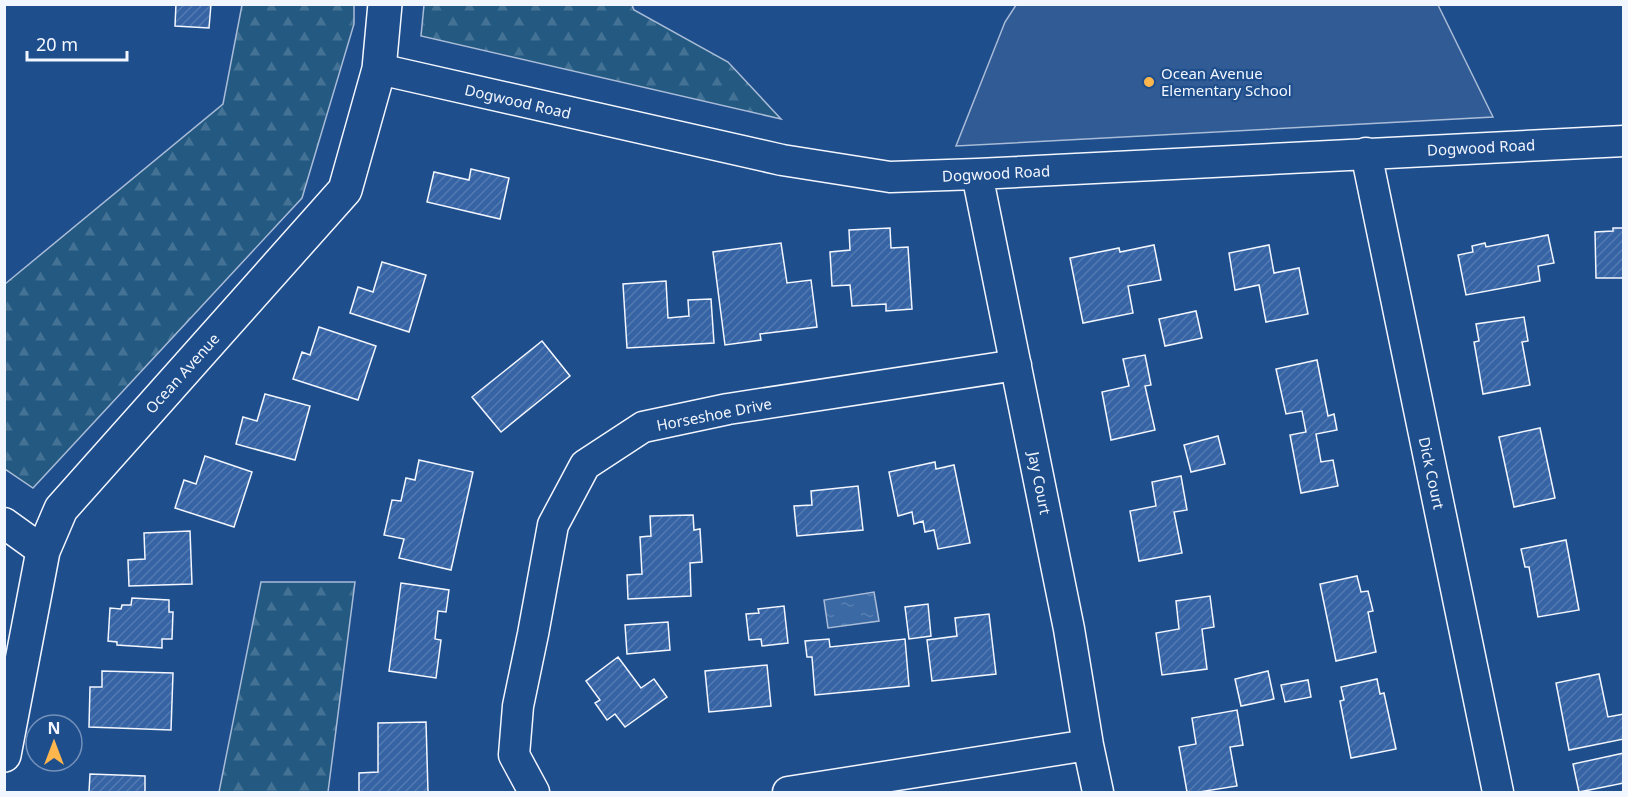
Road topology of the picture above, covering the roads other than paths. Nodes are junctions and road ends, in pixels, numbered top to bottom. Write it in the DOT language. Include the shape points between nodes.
graph roads {
  1 [pos="385,4"];
  2 [pos="379,69"];
  3 [pos="1623,141"];
  4 [pos="1366,153"];
  5 [pos="977,174"];
  6 [pos="1016,365"];
  7 [pos="4,523"];
  8 [pos="43,551"];
  9 [pos="1088,745"];
  10 [pos="4,755"];
  11 [pos="534,792"];
  12 [pos="788,792"];
  13 [pos="1098,792"];
  14 [pos="1498,792"];
  1 -- 2 [label="main road, Ocean Avenue"];
  2 -- 5 [label="street, Dogwood Road" via="782,160 890,177"];
  2 -- 8 [label="main road, Ocean Avenue" via="345,190 61,508"];
  3 -- 4 [label="street, Dogwood Road"];
  4 -- 5 [label="street, Dogwood Road"];
  4 -- 14 [label="street, Dick Court"];
  5 -- 6 [label="street, Jay Court"];
  6 -- 9 [label="street, Jay Court"];
  6 -- 11 [label="street, Horseshoe Drive" via="644,427 585,465 553,525 518,706 514,755"];
  7 -- 8 [label="street"];
  8 -- 10 [label="main road, Ocean Avenue"];
  9 -- 12 [label="street"];
  9 -- 13 [label="street, Jay Court"];
}
